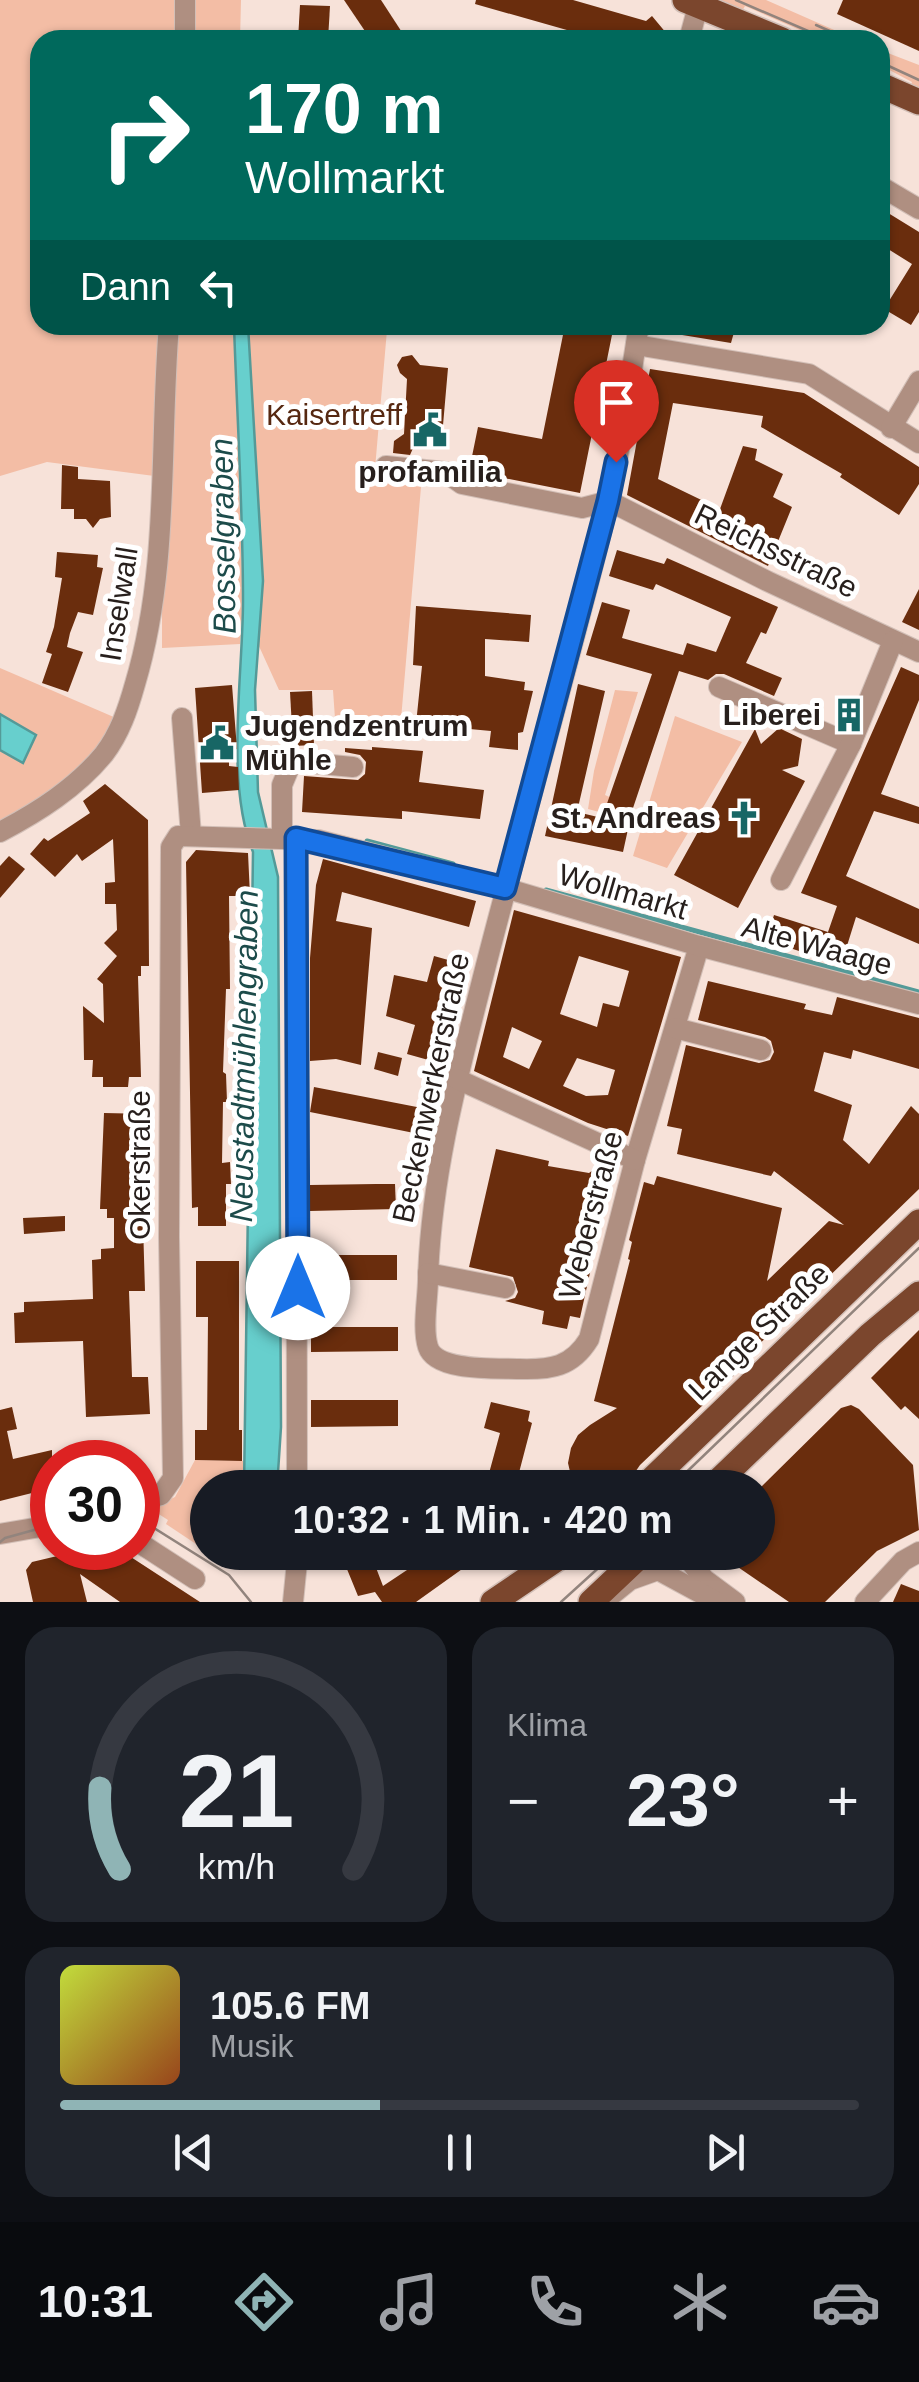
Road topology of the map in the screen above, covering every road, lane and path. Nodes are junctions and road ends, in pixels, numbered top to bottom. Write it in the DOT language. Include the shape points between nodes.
graph roads {
  1 [pos="185,0"];
  2 [pos="692,3"];
  3 [pos="185,30"];
  4 [pos="690,30"];
  5 [pos="758,30"];
  6 [pos="890,89"];
  7 [pos="919,102"];
  8 [pos="890,192"];
  9 [pos="919,209"];
  10 [pos="169,335"];
  11 [pos="638,335"];
  12 [pos="919,382"];
  13 [pos="891,428"];
  14 [pos="919,443"];
  15 [pos="386,466"];
  16 [pos="608,501"];
  17 [pos="893,641"];
  18 [pos="919,652"];
  19 [pos="720,687"];
  20 [pos="182,718"];
  21 [pos="851,744"];
  22 [pos="353,767"];
  23 [pos="0,832"];
  24 [pos="183,836"];
  25 [pos="282,838"];
  26 [pos="781,880"];
  27 [pos="506,882"];
  28 [pos="700,946"];
  29 [pos="919,1004"];
  30 [pos="675,1028"];
  31 [pos="761,1050"];
  32 [pos="457,1079"];
  33 [pos="635,1160"];
  34 [pos="919,1222"];
  35 [pos="428,1273"];
  36 [pos="504,1288"];
  37 [pos="919,1294"];
  38 [pos="436,1359"];
  39 [pos="297,1470"];
  40 [pos="662,1470"];
  41 [pos="730,1470"];
  42 [pos="160,1493"];
  43 [pos="10,1533"];
  44 [pos="0,1548"];
  45 [pos="919,1552"];
  46 [pos="160,1556"];
  47 [pos="296,1570"];
  48 [pos="301,1570"];
  49 [pos="540,1570"];
  50 [pos="625,1570"];
  51 [pos="697,1570"];
  52 [pos="195,1579"];
  53 [pos="293,1602"];
  54 [pos="307,1602"];
  55 [pos="493,1602"];
  56 [pos="591,1602"];
  57 [pos="604,1602"];
  58 [pos="717,1602"];
  59 [pos="736,1602"];
  60 [pos="865,1602"];
  1 -- 3 [label="street"];
  2 -- 4 [label="street"];
  2 -- 5 [label="main road"];
  6 -- 7 [label="main road"];
  8 -- 9 [label="street"];
  10 -- 23 [label="street, Inselwall" via="158,566 148,642 131,700 122,726 87,772"];
  11 -- 13 [label="street" via="808,374"];
  11 -- 16 [label="street, Beckenwerkerstraße"];
  12 -- 13 [label="street"];
  13 -- 14 [label="street"];
  15 -- 16 [label="street" via="446,472 462,484 582,508"];
  16 -- 17 [label="street, Reichsstraße"];
  16 -- 27 [label="street, Beckenwerkerstraße"];
  17 -- 18 [label="street, Reichsstraße"];
  17 -- 21 [label="street"];
  19 -- 21 [label="street"];
  20 -- 24 [label="street, Okerstraße"];
  21 -- 26 [label="street"];
  22 -- 25 [label="street" via="290,766 282,785"];
  24 -- 25 [label="street, Wollmarkt"];
  24 -- 42 [label="street, Okerstraße" via="171,847 173,1478"];
  25 -- 27 [label="street, Wollmarkt"];
  25 -- 39 [label="street"];
  27 -- 28 [label="street, Wollmarkt"];
  27 -- 32 [label="street, Beckenwerkerstraße"];
  28 -- 29 [label="street, Alte Waage"];
  28 -- 30 [label="street, Weberstraße"];
  30 -- 31 [label="street"];
  30 -- 33 [label="street, Weberstraße"];
  32 -- 33 [label="street"];
  32 -- 35 [label="street, Beckenwerkerstraße" via="436,1184"];
  33 -- 38 [label="street, Weberstraße" via="580,1354 567,1366 536,1370"];
  34 -- 40 [label="main road, Lange Straße"];
  35 -- 36 [label="street"];
  35 -- 38 [label="street, Beckenwerkerstraße" via="428,1348"];
  37 -- 41 [label="main road"];
  43 -- 44 [label="street"];
  45 -- 60 [label="street"];
  46 -- 52 [label="street"];
  47 -- 53 [label="street"];
  48 -- 54 [label="street"];
  49 -- 55 [label="main road"];
  50 -- 56 [label="main road"];
  51 -- 59 [label="street"];
  57 -- 58 [label="street" via="630,1580 658,1570"];
}
